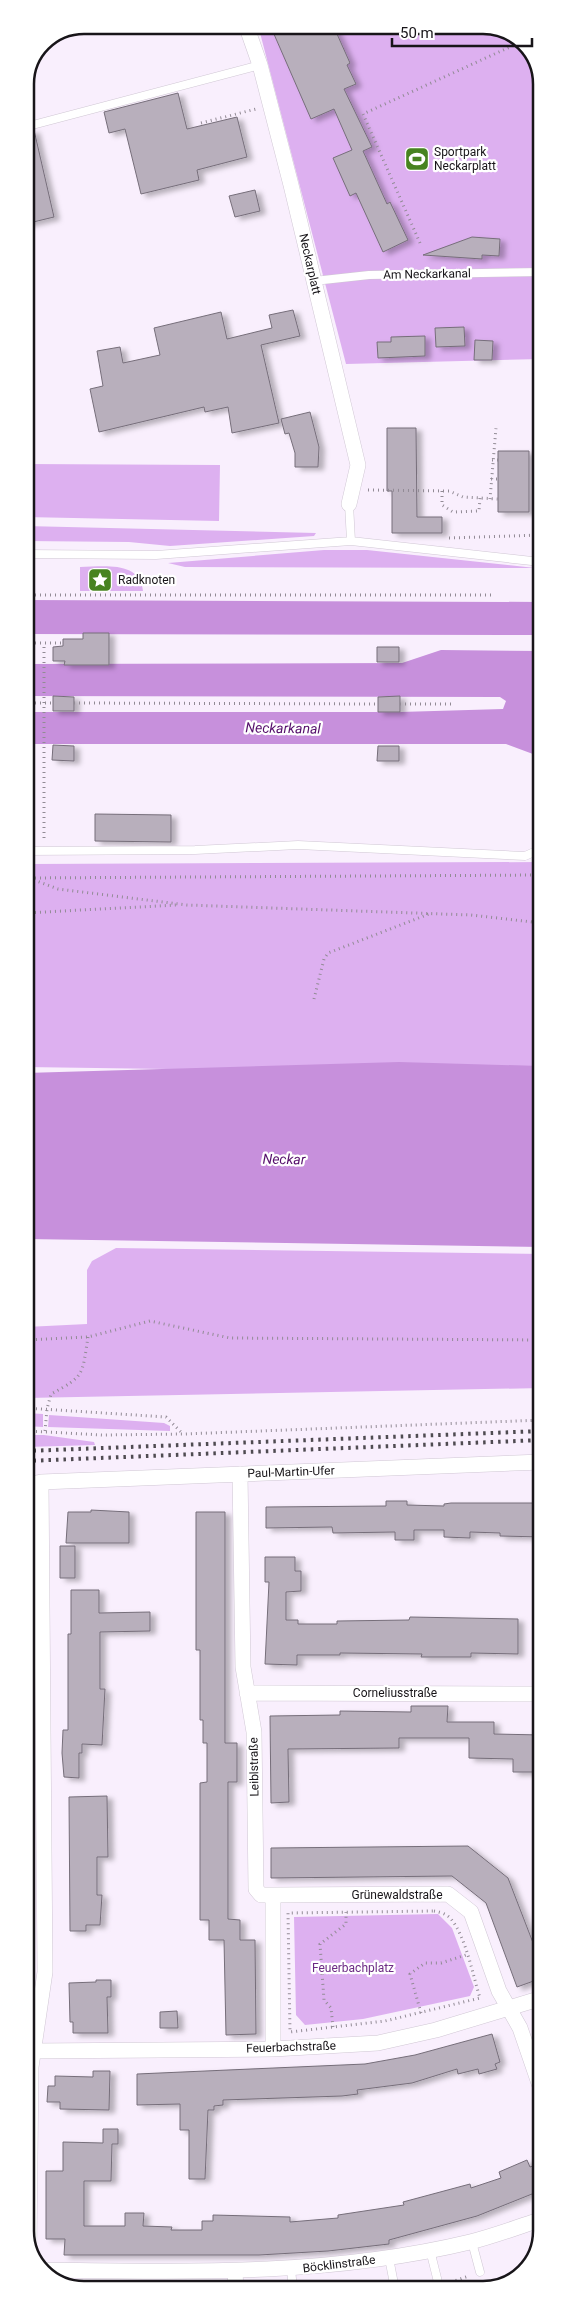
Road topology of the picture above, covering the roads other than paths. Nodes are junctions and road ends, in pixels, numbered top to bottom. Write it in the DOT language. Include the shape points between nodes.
graph roads {
  1 [pos="249,34"];
  2 [pos="260,65"];
  3 [pos="34,125"];
  4 [pos="533,272"];
  5 [pos="314,281"];
  6 [pos="351,497"];
  7 [pos="351,541"];
  8 [pos="34,554"];
  9 [pos="533,561"];
  10 [pos="34,851"];
  11 [pos="533,852"];
  12 [pos="533,1462"];
  13 [pos="240,1474"];
  14 [pos="41,1482"];
  15 [pos="34,1483"];
  16 [pos="247,1693"];
  17 [pos="533,1694"];
  18 [pos="273,1895"];
  19 [pos="533,2001"];
  20 [pos="509,2009"];
  21 [pos="34,2044"];
  22 [pos="273,2049"];
  23 [pos="34,2051"];
  24 [pos="533,2066"];
  25 [pos="533,2222"];
  26 [pos="472,2242"];
  27 [pos="430,2250"];
  28 [pos="389,2258"];
  29 [pos="291,2269"];
  30 [pos="52,2270"];
  31 [pos="235,2272"];
  32 [pos="480,2272"];
  33 [pos="236,2281"];
  34 [pos="292,2281"];
  35 [pos="393,2281"];
  36 [pos="438,2281"];
  1 -- 2 [label="street, Neckarplatt"];
  2 -- 3 [label="lane"];
  2 -- 5 [label="street, Neckarplatt"];
  4 -- 5 [label="lane, Am Neckarkanal" via="369,275"];
  5 -- 6 [label="street, Neckarplatt" via="358,465"];
  6 -- 7 [label="lane"];
  7 -- 8 [label="lane" via="156,555"];
  7 -- 9 [label="lane"];
  10 -- 11 [label="lane" via="195,850 298,845 525,856"];
  12 -- 13 [label="street, Paul-Martin-Ufer"];
  13 -- 14 [label="street, Paul-Martin-Ufer"];
  13 -- 16 [label="street, Leiblstraße"];
  14 -- 15 [label="street, Paul-Martin-Ufer"];
  14 -- 21 [label="street" via="45,1972"];
  16 -- 17 [label="street, Corneliusstraße"];
  16 -- 18 [label="street, Leiblstraße" via="254,1732 256,1889 261,1895"];
  18 -- 20 [label="street, Grünewaldstraße" via="448,1894 471,1912 499,1991"];
  18 -- 22 [label="street"];
  19 -- 20 [label="street, Feuerbachstraße"];
  20 -- 22 [label="street, Feuerbachstraße" via="378,2043"];
  20 -- 24 [label="street, Grünewaldstraße" via="520,2028"];
  22 -- 23 [label="street, Feuerbachstraße"];
  25 -- 26 [label="street, Böcklinstraße"];
  26 -- 27 [label="street, Böcklinstraße"];
  26 -- 32 [label="lane"];
  27 -- 28 [label="street, Böcklinstraße"];
  27 -- 36 [label="lane"];
  28 -- 29 [label="street, Böcklinstraße"];
  28 -- 35 [label="lane"];
  29 -- 31 [label="street, Böcklinstraße"];
  29 -- 34 [label="lane"];
  30 -- 31 [label="street, Böcklinstraße"];
  31 -- 33 [label="street"];
}
